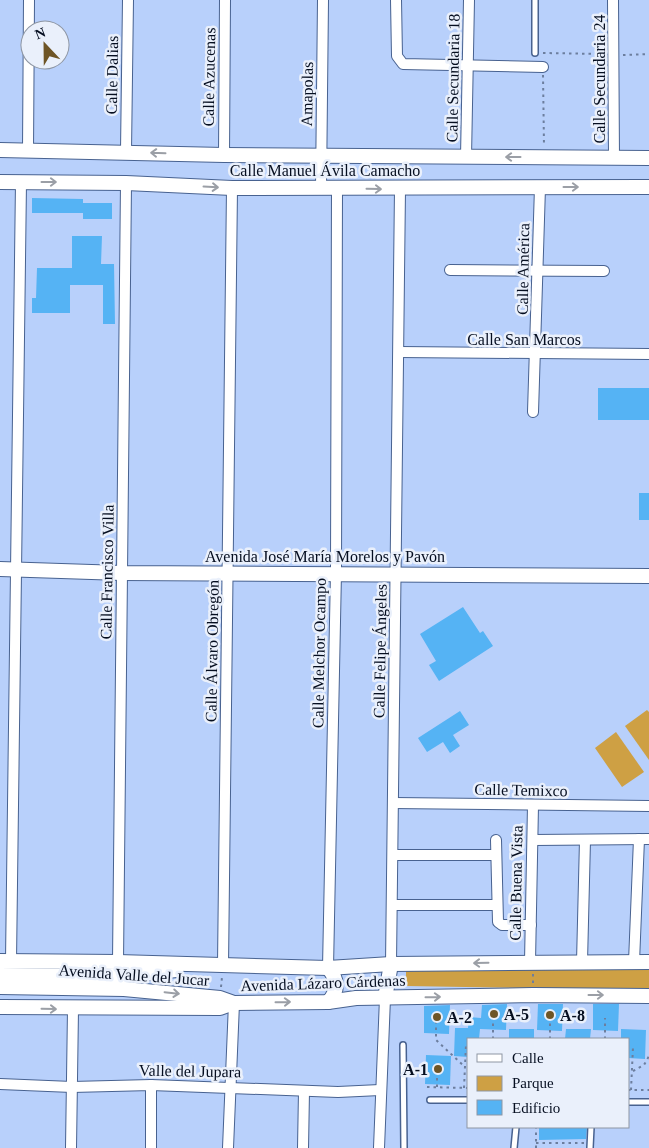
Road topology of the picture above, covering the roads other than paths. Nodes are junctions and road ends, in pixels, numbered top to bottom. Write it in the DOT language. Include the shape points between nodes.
graph roads {
  1 [pos="29,0"];
  2 [pos="128,0"];
  3 [pos="225,0"];
  4 [pos="323,0"];
  5 [pos="396,0"];
  6 [pos="469,0"];
  7 [pos="535,0"];
  8 [pos="613,0"];
  9 [pos="535,53"];
  10 [pos="468,66"];
  11 [pos="543,67"];
  12 [pos="0,150"];
  13 [pos="28,150"];
  14 [pos="126,151"];
  15 [pos="224,155"];
  16 [pos="322,156"];
  17 [pos="466,157"];
  18 [pos="614,158"];
  19 [pos="649,158"];
  20 [pos="0,182"];
  21 [pos="21,182"];
  22 [pos="126,183"];
  23 [pos="540,186"];
  24 [pos="649,187"];
  25 [pos="232,188"];
  26 [pos="321,188"];
  27 [pos="337,188"];
  28 [pos="400,189"];
  29 [pos="450,270"];
  30 [pos="537,271"];
  31 [pos="604,271"];
  32 [pos="399,352"];
  33 [pos="536,354"];
  34 [pos="649,354"];
  35 [pos="533,412"];
  36 [pos="0,568"];
  37 [pos="16,569"];
  38 [pos="122,572"];
  39 [pos="336,572"];
  40 [pos="228,573"];
  41 [pos="395,574"];
  42 [pos="649,576"];
  43 [pos="393,803"];
  44 [pos="533,805"];
  45 [pos="649,806"];
  46 [pos="644,839"];
  47 [pos="496,840"];
  48 [pos="533,840"];
  49 [pos="585,840"];
  50 [pos="393,855"];
  51 [pos="496,855"];
  52 [pos="392,905"];
  53 [pos="497,905"];
  54 [pos="530,925"];
  55 [pos="5,961"];
  56 [pos="118,962"];
  57 [pos="531,962"];
  58 [pos="582,962"];
  59 [pos="634,962"];
  60 [pos="649,962"];
  61 [pos="390,964"];
  62 [pos="223,965"];
  63 [pos="328,968"];
  64 [pos="0,975"];
  65 [pos="124,982"];
  66 [pos="0,987"];
  67 [pos="649,996"];
  68 [pos="385,998"];
  69 [pos="328,1002"];
  70 [pos="234,1003"];
  71 [pos="0,1007"];
  72 [pos="73,1009"];
  73 [pos="404,1045"];
  74 [pos="0,1084"];
  75 [pos="151,1084"];
  76 [pos="72,1087"];
  77 [pos="229,1087"];
  78 [pos="380,1090"];
  79 [pos="304,1091"];
  80 [pos="430,1100"];
  81 [pos="467,1100"];
  82 [pos="629,1102"];
  83 [pos="649,1102"];
  84 [pos="516,1128"];
  85 [pos="591,1128"];
  86 [pos="588,1146"];
  87 [pos="71,1148"];
  88 [pos="151,1148"];
  89 [pos="228,1148"];
  90 [pos="303,1148"];
  91 [pos="379,1148"];
  92 [pos="404,1148"];
  93 [pos="514,1148"];
  1 -- 13 [label="street"];
  2 -- 14 [label="street, Calle Dalias"];
  3 -- 15 [label="street, Calle Azucenas"];
  4 -- 16 [label="street, Amapolas"];
  5 -- 10 [label="street" via="397,56 400,62 406,65"];
  6 -- 10 [label="street, Calle Secundaria 18"];
  7 -- 9 [label="lane"];
  8 -- 18 [label="street, Calle Secundaria 24"];
  10 -- 11 [label="street"];
  10 -- 17 [label="street, Calle Secundaria 18"];
  12 -- 13 [label="street, Calle Manuel Ávila Camacho"];
  13 -- 14 [label="street, Calle Manuel Ávila Camacho"];
  15 -- 14 [label="street, Calle Manuel Ávila Camacho, one-way"];
  15 -- 16 [label="street, Calle Manuel Ávila Camacho"];
  16 -- 17 [label="street, Calle Manuel Ávila Camacho"];
  16 -- 26 [label="street, Amapolas"];
  18 -- 17 [label="street, Calle Manuel Ávila Camacho, one-way"];
  18 -- 19 [label="street, Calle Manuel Ávila Camacho"];
  20 -- 21 [label="street, Calle Manuel Ávila Camacho"];
  21 -- 22 [label="street, Calle Manuel Ávila Camacho, one-way"];
  21 -- 37 [label="street"];
  22 -- 25 [label="street, Calle Manuel Ávila Camacho, one-way"];
  22 -- 38 [label="street, Calle Francisco Villa"];
  23 -- 24 [label="street, Calle Manuel Ávila Camacho, one-way"];
  23 -- 28 [label="street, Calle Manuel Ávila Camacho"];
  23 -- 30 [label="street, Calle América"];
  25 -- 26 [label="street, Calle Manuel Ávila Camacho"];
  25 -- 40 [label="street, Calle Álvaro Obregón"];
  26 -- 27 [label="street, Calle Manuel Ávila Camacho"];
  27 -- 28 [label="street, Calle Manuel Ávila Camacho, one-way"];
  27 -- 39 [label="street, Calle Melchor Ocampo"];
  28 -- 32 [label="street, Calle Felipe Ángeles"];
  29 -- 30 [label="street"];
  30 -- 31 [label="street"];
  30 -- 33 [label="street, Calle América"];
  32 -- 33 [label="street, Calle San Marcos"];
  32 -- 41 [label="street, Calle Felipe Ángeles"];
  33 -- 34 [label="street, Calle San Marcos"];
  33 -- 35 [label="street, Calle América"];
  36 -- 37 [label="street, Avenida José María Morelos y Pavón"];
  37 -- 38 [label="street, Avenida José María Morelos y Pavón"];
  37 -- 55 [label="street"];
  38 -- 40 [label="street, Avenida José María Morelos y Pavón"];
  38 -- 56 [label="street, Calle Francisco Villa"];
  39 -- 40 [label="street, Avenida José María Morelos y Pavón"];
  39 -- 41 [label="street, Avenida José María Morelos y Pavón"];
  39 -- 63 [label="street, Calle Melchor Ocampo"];
  40 -- 62 [label="street, Calle Álvaro Obregón"];
  41 -- 42 [label="street, Avenida José María Morelos y Pavón"];
  41 -- 43 [label="street, Calle Felipe Ángeles"];
  43 -- 44 [label="street, Calle Temixco"];
  43 -- 50 [label="street, Calle Felipe Ángeles"];
  44 -- 45 [label="street, Calle Temixco"];
  44 -- 48 [label="street, Calle Buena Vista"];
  46 -- 49 [label="street"];
  46 -- 59 [label="street"];
  47 -- 51 [label="street"];
  48 -- 49 [label="street"];
  48 -- 54 [label="street, Calle Buena Vista"];
  49 -- 58 [label="street"];
  50 -- 51 [label="street"];
  50 -- 52 [label="street, Calle Felipe Ángeles"];
  51 -- 53 [label="street"];
  52 -- 53 [label="street"];
  52 -- 61 [label="street, Calle Felipe Ángeles"];
  53 -- 54 [label="street" via="500,924"];
  54 -- 57 [label="street, Calle Buena Vista"];
  55 -- 56 [label="street, Avenida Lázaro Cárdenas"];
  56 -- 62 [label="street, Avenida Lázaro Cárdenas"];
  57 -- 58 [label="street, Avenida Lázaro Cárdenas"];
  57 -- 61 [label="street, Avenida Lázaro Cárdenas, one-way"];
  58 -- 59 [label="street, Avenida Lázaro Cárdenas"];
  59 -- 60 [label="street, Avenida Lázaro Cárdenas"];
  61 -- 63 [label="street, Avenida Lázaro Cárdenas"];
  61 -- 68 [label="street"];
  62 -- 63 [label="street, Avenida Lázaro Cárdenas"];
  62 -- 65 [label="street, Avenida Valle del Jucar"];
  63 -- 69 [label="street" via="334,974 337,987"];
  64 -- 65 [label="street, Avenida Valle del Jucar"];
  65 -- 66 [label="street, Avenida Valle del Jucar"];
  65 -- 70 [label="street, Avenida Valle del Jucar, one-way"];
  68 -- 67 [label="street, Avenida Lázaro Cárdenas, one-way"];
  68 -- 69 [label="street, Avenida Lázaro Cárdenas"];
  68 -- 78 [label="street"];
  70 -- 69 [label="street, Avenida Lázaro Cárdenas, one-way"];
  70 -- 72 [label="street, Avenida Lázaro Cárdenas" via="220,1008"];
  70 -- 77 [label="street"];
  71 -- 72 [label="street, Avenida Lázaro Cárdenas, one-way"];
  72 -- 76 [label="street"];
  73 -- 92 [label="lane"];
  74 -- 76 [label="street, Valle del Jupara"];
  75 -- 76 [label="street, Valle del Jupara"];
  75 -- 77 [label="street, Valle del Jupara"];
  75 -- 88 [label="street"];
  76 -- 87 [label="street"];
  77 -- 79 [label="street, Valle del Jupara"];
  77 -- 89 [label="street"];
  78 -- 79 [label="street, Valle del Jupara"];
  78 -- 91 [label="street"];
  79 -- 90 [label="street"];
  80 -- 81 [label="lane"];
  82 -- 83 [label="lane"];
  84 -- 93 [label="lane"];
  85 -- 86 [label="lane"];
}
